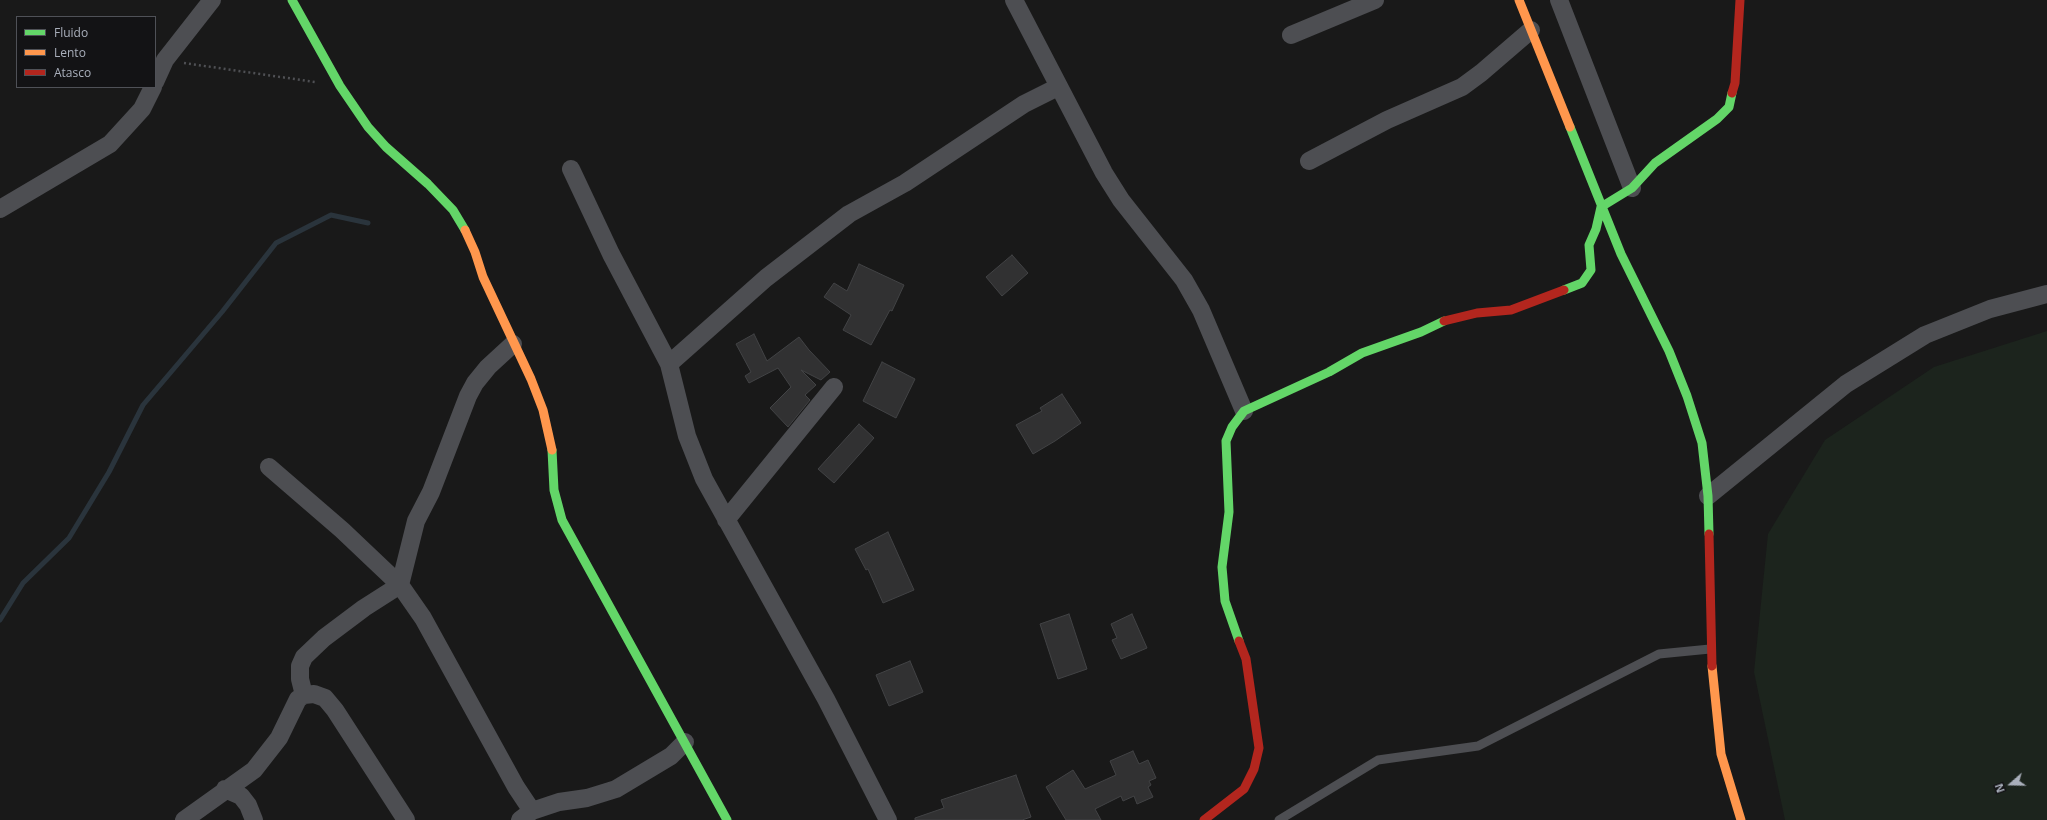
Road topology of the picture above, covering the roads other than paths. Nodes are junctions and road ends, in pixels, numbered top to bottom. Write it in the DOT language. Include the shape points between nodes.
graph roads {
  1 [pos="212,0"];
  2 [pos="292,0"];
  3 [pos="1014,0"];
  4 [pos="1375,0"];
  5 [pos="1519,0"];
  6 [pos="1559,0"];
  7 [pos="1740,0"];
  8 [pos="1531,30"];
  9 [pos="1291,35"];
  10 [pos="156,80"];
  11 [pos="1058,87"];
  12 [pos="152,88"];
  13 [pos="1309,161"];
  14 [pos="571,169"];
  15 [pos="1632,188"];
  16 [pos="1602,207"];
  17 [pos="0,209"];
  18 [pos="2047,294"];
  19 [pos="513,344"];
  20 [pos="669,364"];
  21 [pos="834,387"];
  22 [pos="1244,411"];
  23 [pos="269,467"];
  24 [pos="1708,496"];
  25 [pos="726,520"];
  26 [pos="400,585"];
  27 [pos="1710,649"];
  28 [pos="304,695"];
  29 [pos="685,742"];
  30 [pos="225,789"];
  31 [pos="526,816"];
  32 [pos="184,820"];
  33 [pos="254,820"];
  34 [pos="406,820"];
  35 [pos="727,820"];
  36 [pos="888,820"];
  37 [pos="1204,820"];
  38 [pos="1279,820"];
  39 [pos="1741,820"];
  1 -- 10 [label="street" via="165,60"];
  2 -- 19 [label="street" via="340,86 368,126 461,220"];
  3 -- 11 [label="street"];
  4 -- 9 [label="street"];
  5 -- 8 [label="street"];
  6 -- 15 [label="street"];
  7 -- 15 [label="street" via="1735,83 1729,107 1717,119 1656,163"];
  8 -- 13 [label="street" via="1462,87 1387,120"];
  8 -- 16 [label="street"];
  11 -- 20 [label="street" via="1024,104 905,183 849,214 766,278"];
  11 -- 22 [label="street" via="1121,200 1184,280 1201,310"];
  12 -- 17 [label="street" via="142,109 110,144"];
  14 -- 20 [label="street" via="610,254"];
  15 -- 16 [label="street"];
  16 -- 22 [label="street" via="1589,245 1591,270 1582,283 1511,310 1478,313 1442,321 1421,332 1362,353 1329,372"];
  16 -- 24 [label="street" via="1621,254 1669,351 1687,396 1702,443"];
  18 -- 24 [label="street" via="1990,309 1925,335 1846,384"];
  19 -- 26 [label="street" via="488,367 468,396 431,492 416,521"];
  19 -- 29 [label="street" via="543,410 552,452 554,490 562,520"];
  20 -- 25 [label="street" via="687,436 704,479"];
  21 -- 25 [label="street"];
  22 -- 37 [label="street" via="1232,427 1226,441 1229,512 1222,567 1225,601 1246,660 1259,748 1254,769 1244,789"];
  23 -- 26 [label="street" via="342,530"];
  24 -- 27 [label="street"];
  25 -- 36 [label="street" via="826,699"];
  26 -- 28 [label="street" via="324,638 304,657 300,666 300,679"];
  26 -- 31 [label="street" via="423,618 516,787"];
  27 -- 38 [label="lane" via="1659,654 1478,746 1378,760"];
  27 -- 39 [label="street" via="1721,754"];
  28 -- 30 [label="street" via="294,705 279,738 254,770"];
  28 -- 34 [label="street" via="314,694 325,698 330,704"];
  29 -- 31 [label="street" via="671,756 616,789 587,798 559,802"];
  29 -- 35 [label="street"];
  30 -- 32 [label="street"];
  30 -- 33 [label="street" via="241,796"];
}
